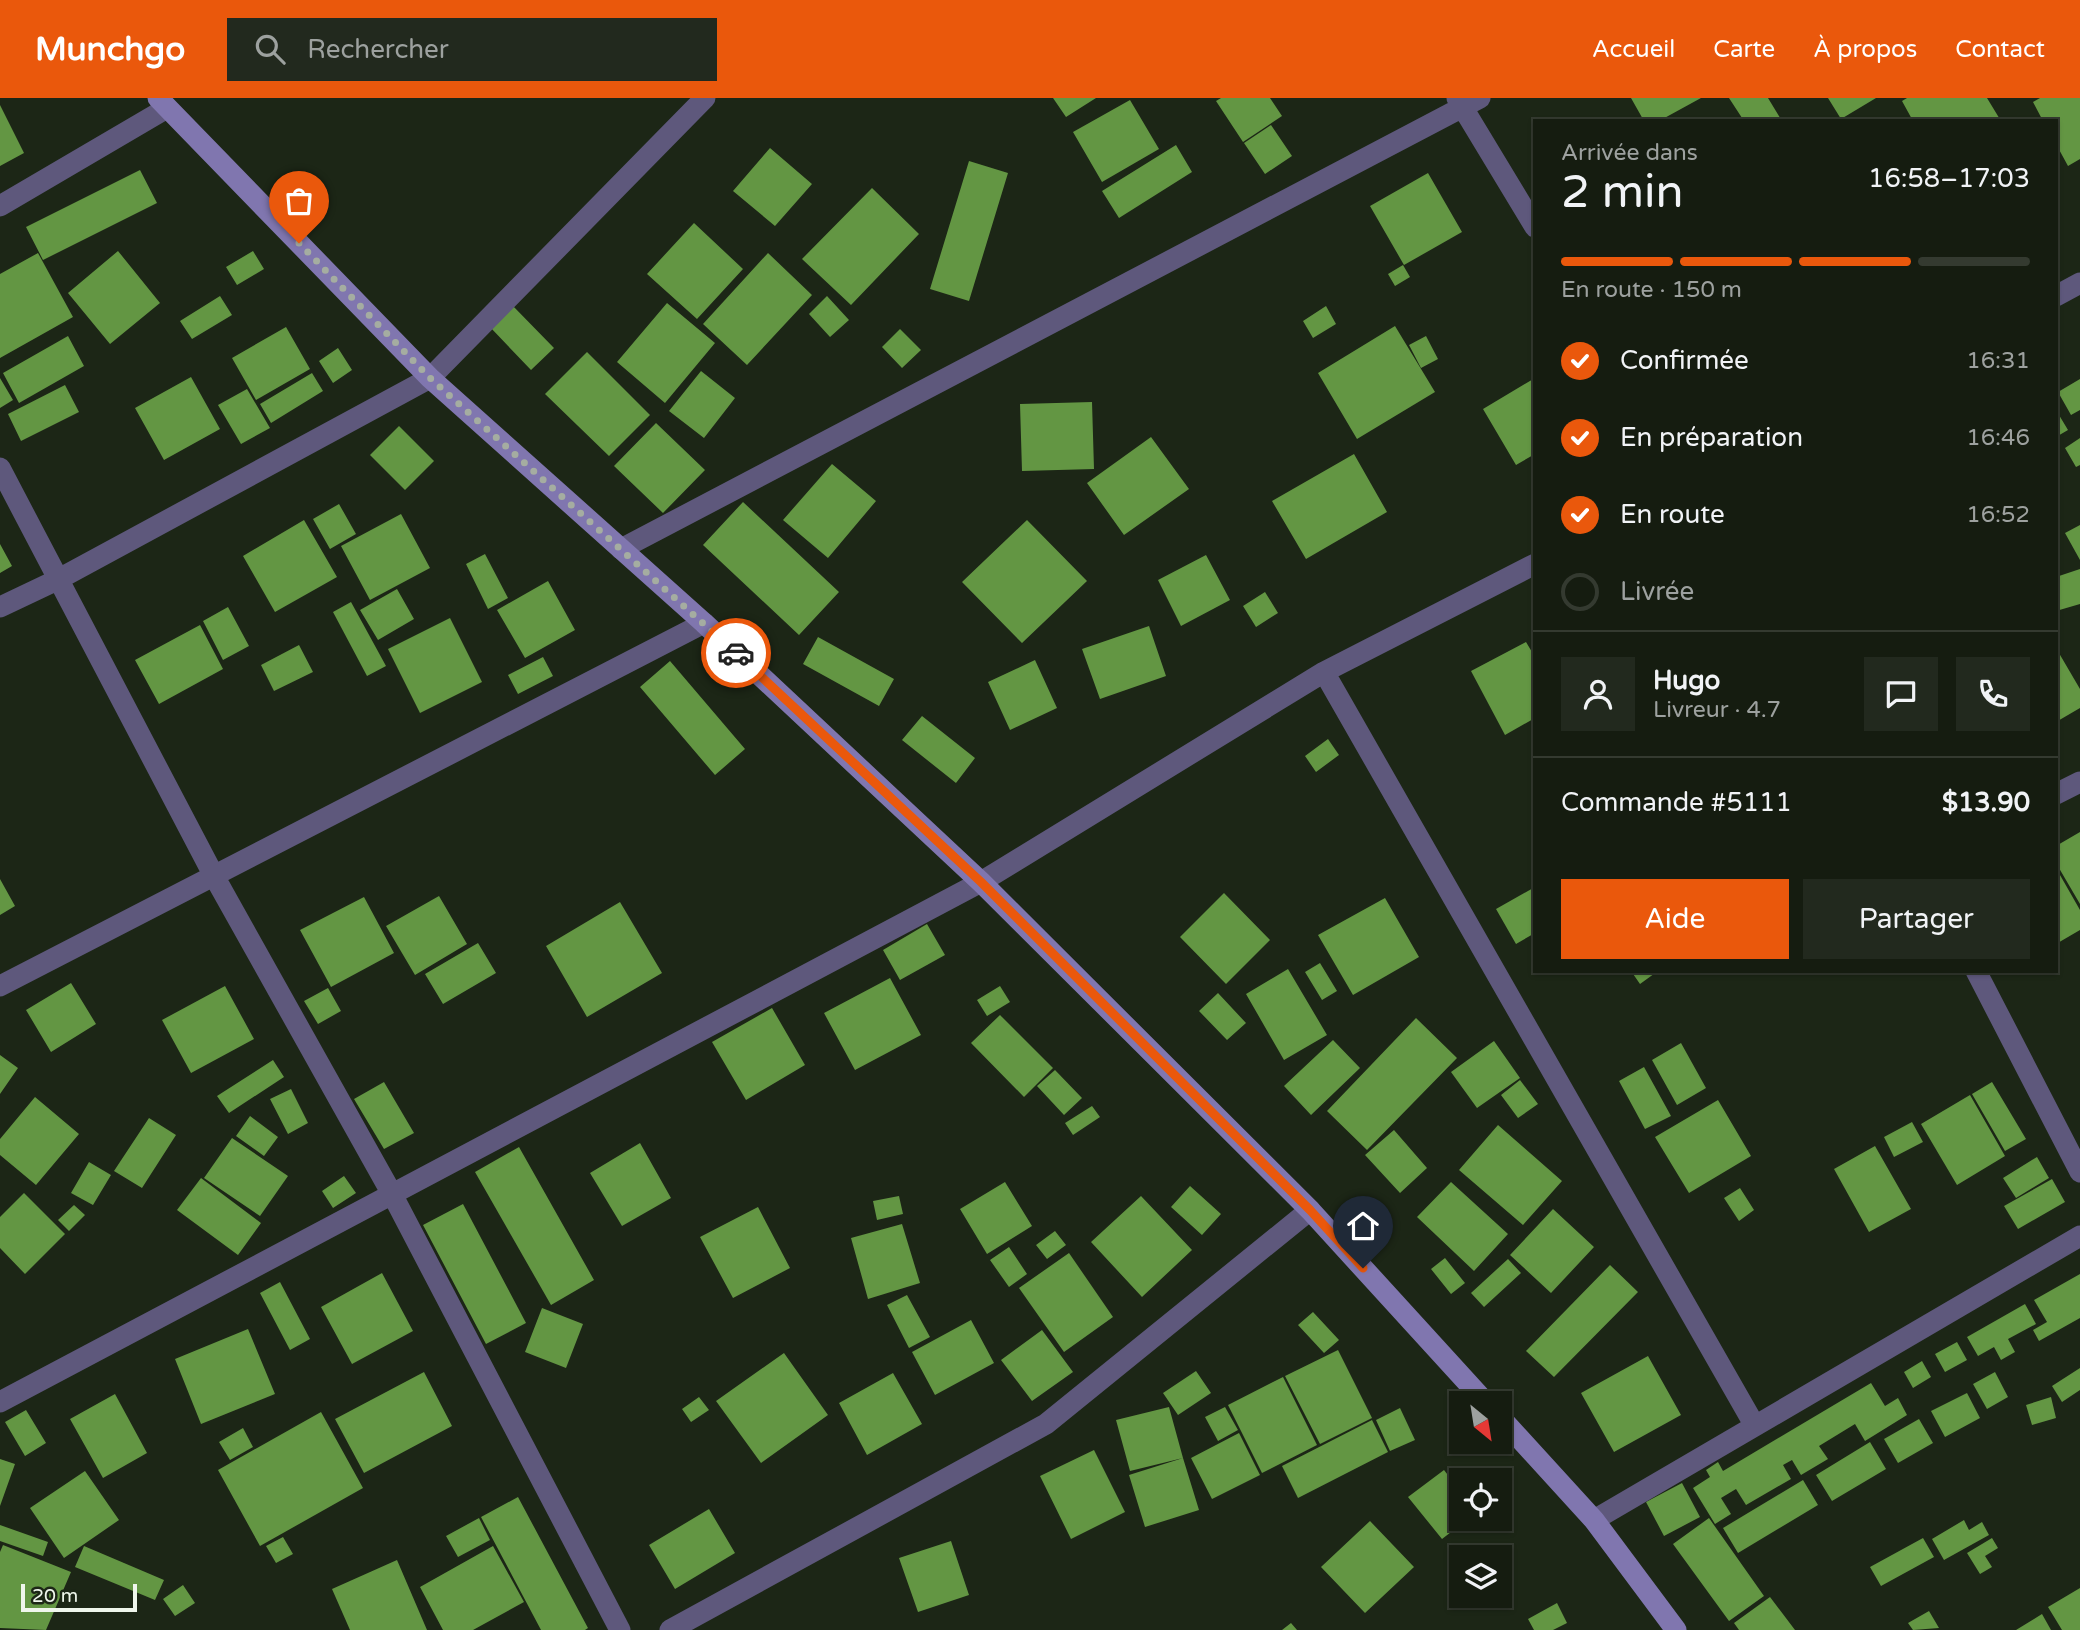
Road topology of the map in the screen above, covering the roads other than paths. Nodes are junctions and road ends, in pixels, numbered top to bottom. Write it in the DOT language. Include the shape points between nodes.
graph roads {
  1 [pos="705,98"];
  2 [pos="1466,101"];
  3 [pos="162,103"];
  4 [pos="0,206"];
  5 [pos="1533,223"];
  6 [pos="2080,284"];
  7 [pos="2058,295"];
  8 [pos="430,378"];
  9 [pos="0,468"];
  10 [pos="621,549"];
  11 [pos="1533,565"];
  12 [pos="57,580"];
  13 [pos="0,607"];
  14 [pos="704,623"];
  15 [pos="1324,672"];
  16 [pos="2080,782"];
  17 [pos="2058,793"];
  18 [pos="214,876"];
  19 [pos="981,882"];
  20 [pos="1977,973"];
  21 [pos="0,986"];
  22 [pos="2080,1172"];
  23 [pos="392,1194"];
  24 [pos="1310,1210"];
  25 [pos="2080,1236"];
  26 [pos="1475,1391"];
  27 [pos="0,1402"];
  28 [pos="1755,1426"];
  29 [pos="1512,1430"];
  30 [pos="1594,1520"];
  31 [pos="620,1630"];
  32 [pos="670,1630"];
  33 [pos="1676,1630"];
  1 -- 8 [label="street"];
  2 -- 5 [label="street"];
  2 -- 10 [label="street"];
  3 -- 4 [label="street"];
  3 -- 8 [label="street"];
  6 -- 7 [label="street"];
  8 -- 10 [label="street"];
  8 -- 12 [label="street"];
  9 -- 12 [label="street"];
  10 -- 14 [label="street"];
  11 -- 15 [label="street"];
  12 -- 13 [label="street"];
  12 -- 18 [label="street"];
  14 -- 18 [label="street"];
  14 -- 19 [label="street"];
  15 -- 19 [label="street"];
  15 -- 28 [label="street"];
  16 -- 17 [label="street"];
  18 -- 21 [label="street"];
  18 -- 23 [label="street"];
  19 -- 23 [label="street"];
  19 -- 24 [label="street"];
  20 -- 22 [label="street"];
  23 -- 27 [label="street"];
  23 -- 31 [label="street"];
  24 -- 26 [label="street"];
  24 -- 32 [label="street" via="1046,1424"];
  25 -- 28 [label="street"];
  28 -- 30 [label="street"];
  29 -- 30 [label="street"];
  30 -- 33 [label="street"];
}
